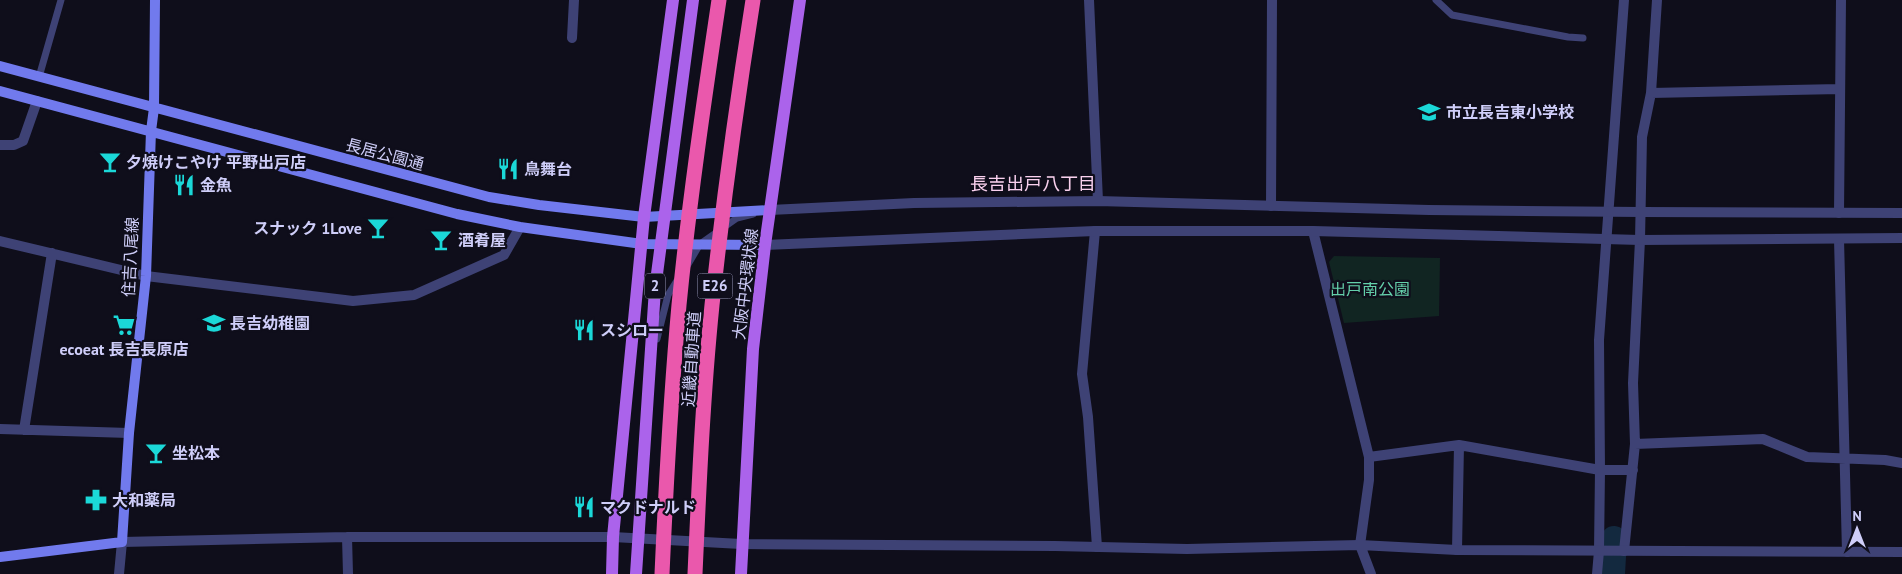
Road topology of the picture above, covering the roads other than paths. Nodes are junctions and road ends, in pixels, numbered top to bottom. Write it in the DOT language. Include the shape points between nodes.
graph roads {
  1 [pos="61,0"];
  2 [pos="155,0"];
  3 [pos="574,0"];
  4 [pos="673,0"];
  5 [pos="693,0"];
  6 [pos="719,0"];
  7 [pos="753,0"];
  8 [pos="800,0"];
  9 [pos="1089,0"];
  10 [pos="1272,0"];
  11 [pos="1436,0"];
  12 [pos="1624,0"];
  13 [pos="1657,0"];
  14 [pos="1841,0"];
  15 [pos="572,38"];
  16 [pos="1583,38"];
  17 [pos="0,66"];
  18 [pos="39,77"];
  19 [pos="1840,89"];
  20 [pos="0,91"];
  21 [pos="1651,93"];
  22 [pos="37,101"];
  23 [pos="154,108"];
  24 [pos="151,131"];
  25 [pos="0,145"];
  26 [pos="1098,201"];
  27 [pos="1271,206"];
  28 [pos="770,210"];
  29 [pos="1608,212"];
  30 [pos="1640,212"];
  31 [pos="1902,212"];
  32 [pos="1839,213"];
  33 [pos="644,217"];
  34 [pos="520,227"];
  35 [pos="1095,231"];
  36 [pos="1313,231"];
  37 [pos="1902,238"];
  38 [pos="1605,239"];
  39 [pos="1839,239"];
  40 [pos="1640,240"];
  41 [pos="0,241"];
  42 [pos="642,244"];
  43 [pos="700,244"];
  44 [pos="765,245"];
  45 [pos="52,253"];
  46 [pos="146,276"];
  47 [pos="650,366"];
  48 [pos="0,429"];
  49 [pos="24,430"];
  50 [pos="129,433"];
  51 [pos="1635,444"];
  52 [pos="1459,445"];
  53 [pos="1368,456"];
  54 [pos="1843,458"];
  55 [pos="1902,462"];
  56 [pos="1600,470"];
  57 [pos="1632,470"];
  58 [pos="347,537"];
  59 [pos="613,537"];
  60 [pos="122,542"];
  61 [pos="741,544"];
  62 [pos="1360,545"];
  63 [pos="1096,547"];
  64 [pos="1457,550"];
  65 [pos="1599,551"];
  66 [pos="1624,551"];
  67 [pos="1846,552"];
  68 [pos="1902,552"];
  69 [pos="0,557"];
  70 [pos="119,574"];
  71 [pos="348,574"];
  72 [pos="612,574"];
  73 [pos="636,574"];
  74 [pos="662,574"];
  75 [pos="695,574"];
  76 [pos="741,574"];
  77 [pos="1371,574"];
  78 [pos="1596,574"];
  1 -- 18 [label="lane"];
  2 -- 23 [label="main road, 住吉八尾線"];
  3 -- 15 [label="street"];
  4 -- 33 [label="main road, 2"];
  5 -- 47 [label="main road, 2" via="655,289"];
  6 -- 74 [label="highway, 近畿自動車道 / E26" via="680,304"];
  7 -- 75 [label="highway, 近畿自動車道 / E26" via="712,307"];
  8 -- 28 [label="main road, 大阪中央環状線"];
  9 -- 26 [label="street"];
  10 -- 27 [label="street"];
  11 -- 16 [label="lane" via="1452,15"];
  12 -- 29 [label="street"];
  13 -- 21 [label="street"];
  14 -- 19 [label="street"];
  17 -- 18 [label="main road, 長居公園通"];
  18 -- 23 [label="main road, 長居公園通"];
  19 -- 21 [label="street"];
  19 -- 32 [label="street"];
  20 -- 22 [label="main road"];
  21 -- 30 [label="street" via="1642,137"];
  22 -- 24 [label="main road"];
  22 -- 25 [label="street" via="23,141"];
  23 -- 24 [label="main road, 住吉八尾線"];
  23 -- 33 [label="main road, 長居公園通" via="489,197"];
  24 -- 34 [label="main road" via="457,214"];
  24 -- 46 [label="main road, 住吉八尾線"];
  26 -- 27 [label="street"];
  26 -- 28 [label="street" via="914,203"];
  27 -- 29 [label="street"];
  28 -- 33 [label="main road, 長居公園通"];
  28 -- 43 [label="lane" via="737,218"];
  28 -- 44 [label="main road, 大阪中央環状線"];
  29 -- 30 [label="street"];
  29 -- 38 [label="street"];
  30 -- 32 [label="street"];
  30 -- 40 [label="street"];
  31 -- 32 [label="street"];
  33 -- 42 [label="main road, 2"];
  34 -- 42 [label="main road"];
  34 -- 46 [label="street" via="504,255 414,296 353,301"];
  35 -- 36 [label="street"];
  35 -- 44 [label="street"];
  35 -- 63 [label="street" via="1082,374"];
  36 -- 38 [label="street"];
  36 -- 53 [label="street"];
  37 -- 39 [label="street"];
  38 -- 40 [label="street"];
  38 -- 56 [label="street" via="1599,340"];
  39 -- 40 [label="street"];
  39 -- 54 [label="street"];
  40 -- 51 [label="street" via="1633,383"];
  41 -- 45 [label="street"];
  42 -- 43 [label="main road"];
  42 -- 59 [label="main road, 2"];
  43 -- 44 [label="main road"];
  43 -- 47 [label="lane" via="668,296"];
  44 -- 61 [label="main road, 大阪中央環状線" via="754,349"];
  45 -- 46 [label="street"];
  45 -- 49 [label="street"];
  46 -- 50 [label="main road, 住吉八尾線"];
  47 -- 73 [label="main road, 2"];
  48 -- 49 [label="street"];
  49 -- 50 [label="street"];
  50 -- 60 [label="main road, 住吉八尾線"];
  51 -- 54 [label="street" via="1763,439 1807,457"];
  51 -- 57 [label="street"];
  52 -- 53 [label="street"];
  52 -- 56 [label="street"];
  52 -- 64 [label="street"];
  53 -- 62 [label="street" via="1369,480"];
  54 -- 55 [label="street"];
  54 -- 67 [label="street"];
  56 -- 57 [label="street"];
  56 -- 65 [label="street"];
  57 -- 66 [label="street"];
  58 -- 59 [label="street"];
  58 -- 60 [label="street"];
  58 -- 71 [label="street"];
  59 -- 61 [label="street"];
  59 -- 72 [label="main road, 2"];
  60 -- 69 [label="main road"];
  60 -- 70 [label="street"];
  61 -- 63 [label="street"];
  61 -- 76 [label="main road, 大阪中央環状線"];
  62 -- 63 [label="street" via="1187,549"];
  62 -- 64 [label="street"];
  62 -- 77 [label="street"];
  64 -- 65 [label="street"];
  65 -- 66 [label="street"];
  65 -- 78 [label="street"];
  66 -- 67 [label="street"];
  67 -- 68 [label="street"];
}
